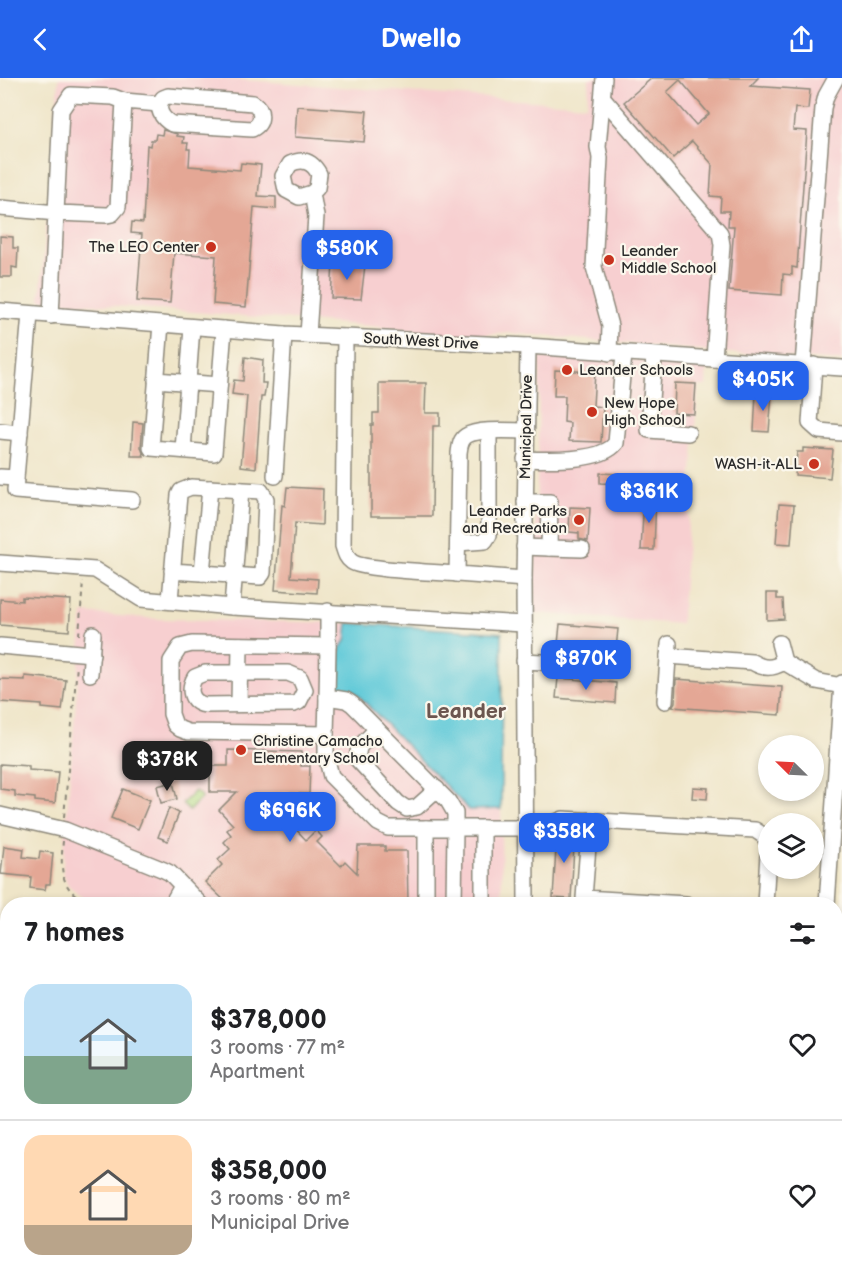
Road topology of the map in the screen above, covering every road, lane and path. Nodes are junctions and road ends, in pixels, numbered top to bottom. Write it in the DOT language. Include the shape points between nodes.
graph roads {
  1 [pos="604,78"];
  2 [pos="836,78"];
  3 [pos="603,98"];
  4 [pos="124,101"];
  5 [pos="159,104"];
  6 [pos="312,193"];
  7 [pos="0,208"];
  8 [pos="57,213"];
  9 [pos="0,311"];
  10 [pos="30,314"];
  11 [pos="51,316"];
  12 [pos="161,324"];
  13 [pos="192,327"];
  14 [pos="224,329"];
  15 [pos="284,334"];
  16 [pos="308,335"];
  17 [pos="345,337"];
  18 [pos="528,346"];
  19 [pos="617,353"];
  20 [pos="654,356"];
  21 [pos="714,359"];
  22 [pos="809,365"];
  23 [pos="842,368"];
  24 [pos="156,380"];
  25 [pos="188,382"];
  26 [pos="219,385"];
  27 [pos="526,430"];
  28 [pos="0,431"];
  29 [pos="489,432"];
  30 [pos="20,433"];
  31 [pos="688,433"];
  32 [pos="842,433"];
  33 [pos="183,450"];
  34 [pos="525,459"];
  35 [pos="275,476"];
  36 [pos="0,477"];
  37 [pos="16,478"];
  38 [pos="210,488"];
  39 [pos="241,490"];
  40 [pos="132,500"];
  41 [pos="525,502"];
  42 [pos="458,543"];
  43 [pos="524,547"];
  44 [pos="549,548"];
  45 [pos="582,549"];
  46 [pos="0,563"];
  47 [pos="172,571"];
  48 [pos="202,573"];
  49 [pos="457,574"];
  50 [pos="234,575"];
  51 [pos="524,579"];
  52 [pos="83,580"];
  53 [pos="170,600"];
  54 [pos="232,607"];
  55 [pos="328,611"];
  56 [pos="524,624"];
  57 [pos="93,634"];
  58 [pos="779,643"];
  59 [pos="240,645"];
  60 [pos="0,646"];
  61 [pos="328,646"];
  62 [pos="85,653"];
  63 [pos="524,661"];
  64 [pos="784,662"];
  65 [pos="616,666"];
  66 [pos="240,673"];
  67 [pos="90,674"];
  68 [pos="842,684"];
  69 [pos="327,697"];
  70 [pos="665,701"];
  71 [pos="239,704"];
  72 [pos="377,729"];
  73 [pos="326,734"];
  74 [pos="436,789"];
  75 [pos="0,815"];
  76 [pos="590,820"];
  77 [pos="426,828"];
  78 [pos="455,828"];
  79 [pos="483,828"];
  80 [pos="525,828"];
  81 [pos="64,830"];
  82 [pos="758,832"];
  83 [pos="766,879"];
  84 [pos="182,886"];
  85 [pos="78,897"];
  86 [pos="176,897"];
  87 [pos="194,897"];
  88 [pos="426,897"];
  89 [pos="454,897"];
  90 [pos="483,897"];
  91 [pos="526,897"];
  92 [pos="584,897"];
  93 [pos="765,897"];
  94 [pos="827,897"];
  1 -- 3 [label="street"];
  2 -- 22 [label="street" via="823,108"];
  3 -- 19 [label="street" via="594,267"];
  3 -- 21 [label="street" via="720,233"];
  4 -- 5 [label="street"];
  4 -- 8 [label="street" via="118,207 107,215"];
  4 -- 8 [label="street" via="71,95 61,110"];
  5 -- 5 [label="street" via="164,120 172,124 252,129 260,121 261,112 253,103 168,96"];
  6 -- 16 [label="street" via="316,216"];
  7 -- 8 [label="street"];
  8 -- 11 [label="street"];
  9 -- 10 [label="street, South West Drive"];
  10 -- 11 [label="street, South West Drive"];
  10 -- 30 [label="street"];
  11 -- 12 [label="street, South West Drive"];
  12 -- 13 [label="street, South West Drive"];
  12 -- 24 [label="street"];
  13 -- 14 [label="street, South West Drive"];
  13 -- 25 [label="street"];
  14 -- 15 [label="street, South West Drive"];
  14 -- 26 [label="street"];
  15 -- 16 [label="street, South West Drive"];
  15 -- 35 [label="street"];
  16 -- 17 [label="street, South West Drive"];
  17 -- 18 [label="street, South West Drive"];
  17 -- 49 [label="street" via="345,555 368,567"];
  18 -- 19 [label="street, South West Drive"];
  18 -- 27 [label="street, Municipal Drive"];
  19 -- 20 [label="street, South West Drive"];
  19 -- 34 [label="street" via="616,443 612,449 552,460"];
  20 -- 21 [label="street, South West Drive"];
  20 -- 31 [label="street" via="649,430"];
  21 -- 22 [label="street, South West Drive"];
  22 -- 23 [label="street, South West Drive"];
  22 -- 32 [label="street" via="810,423 819,431"];
  24 -- 25 [label="street"];
  24 -- 33 [label="street" via="151,448"];
  25 -- 26 [label="street"];
  25 -- 33 [label="street"];
  26 -- 33 [label="street" via="214,453"];
  27 -- 29 [label="street"];
  27 -- 34 [label="street, Municipal Drive"];
  28 -- 30 [label="street"];
  29 -- 42 [label="street" via="475,432 461,442"];
  29 -- 42 [label="street" via="489,535 479,543"];
  30 -- 37 [label="street"];
  34 -- 41 [label="street, Municipal Drive"];
  36 -- 37 [label="street"];
  37 -- 40 [label="street" via="15,491"];
  38 -- 39 [label="street"];
  38 -- 47 [label="street" via="191,486 179,495"];
  38 -- 48 [label="street"];
  39 -- 50 [label="street"];
  39 -- 50 [label="street" via="261,491 266,499 263,573 260,577"];
  41 -- 43 [label="street, Municipal Drive"];
  41 -- 44 [label="street" via="550,502"];
  42 -- 49 [label="street"];
  43 -- 44 [label="street"];
  43 -- 51 [label="street, Municipal Drive"];
  44 -- 45 [label="street"];
  46 -- 53 [label="street" via="95,570 141,599"];
  47 -- 48 [label="street"];
  47 -- 53 [label="street"];
  48 -- 50 [label="street"];
  49 -- 51 [label="street"];
  50 -- 54 [label="street"];
  51 -- 56 [label="street, Municipal Drive"];
  52 -- 62 [label="path"];
  53 -- 54 [label="street"];
  54 -- 55 [label="street"];
  55 -- 56 [label="street"];
  55 -- 61 [label="street"];
  56 -- 63 [label="street, Municipal Drive"];
  57 -- 62 [label="street"];
  58 -- 64 [label="street"];
  59 -- 61 [label="street"];
  59 -- 66 [label="street"];
  59 -- 73 [label="street" via="180,647 171,661 171,714 175,725 188,732"];
  60 -- 62 [label="street"];
  61 -- 69 [label="street"];
  62 -- 67 [label="street"];
  62 -- 81 [label="path"];
  63 -- 65 [label="street"];
  63 -- 80 [label="street, Municipal Drive"];
  64 -- 68 [label="street" via="816,681"];
  64 -- 70 [label="street" via="768,668 752,662 668,650"];
  66 -- 71 [label="street"];
  66 -- 71 [label="street" via="200,674 191,689 191,695 200,704"];
  66 -- 71 [label="street" via="295,674 305,690 294,704"];
  68 -- 94 [label="street"];
  69 -- 72 [label="street" via="346,700"];
  69 -- 73 [label="street"];
  72 -- 74 [label="street"];
  72 -- 74 [label="street" via="359,747 357,759 398,803 407,809 417,807"];
  73 -- 77 [label="street" via="331,776 378,823 388,828"];
  74 -- 78 [label="street" via="455,813"];
  75 -- 81 [label="street"];
  76 -- 80 [label="street" via="562,819 543,828"];
  76 -- 82 [label="street"];
  76 -- 92 [label="street"];
  77 -- 78 [label="street"];
  77 -- 88 [label="street"];
  78 -- 79 [label="street"];
  78 -- 89 [label="street"];
  79 -- 80 [label="street"];
  79 -- 90 [label="street"];
  80 -- 91 [label="street, Municipal Drive"];
  81 -- 84 [label="street" via="164,870"];
  81 -- 85 [label="path" via="63,877"];
  83 -- 93 [label="street"];
  84 -- 86 [label="street"];
  84 -- 87 [label="street"];
}
